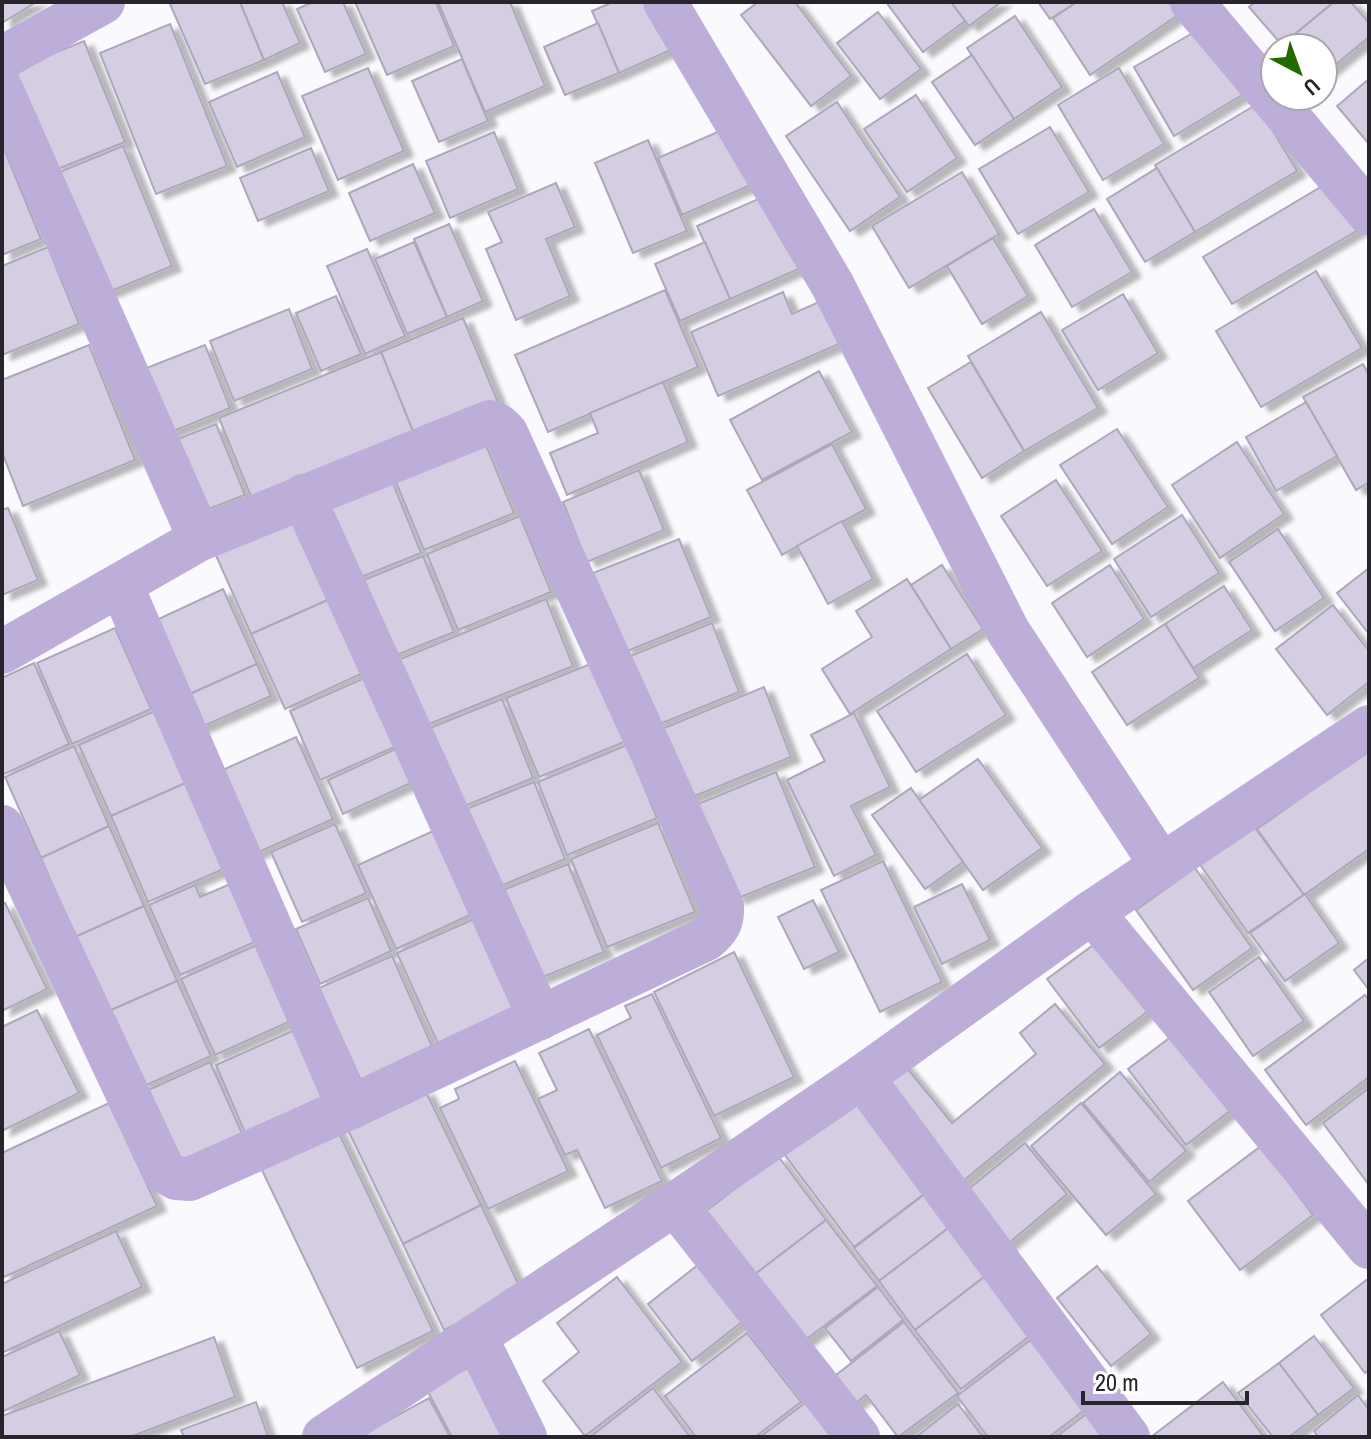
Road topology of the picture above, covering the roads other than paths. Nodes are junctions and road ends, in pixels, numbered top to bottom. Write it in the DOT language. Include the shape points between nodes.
graph roads {
  1 [pos="103,2"];
  2 [pos="665,2"];
  3 [pos="1192,2"];
  4 [pos="2,58"];
  5 [pos="2,91"];
  6 [pos="1369,213"];
  7 [pos="303,496"];
  8 [pos="200,539"];
  9 [pos="121,585"];
  10 [pos="2,652"];
  11 [pos="1367,734"];
  12 [pos="2,827"];
  13 [pos="1162,866"];
  14 [pos="1092,912"];
  15 [pos="540,1018"];
  16 [pos="862,1077"];
  17 [pos="349,1108"];
  18 [pos="675,1204"];
  19 [pos="1369,1247"];
  20 [pos="475,1336"];
  21 [pos="324,1437"];
  22 [pos="525,1437"];
  23 [pos="858,1437"];
  24 [pos="1128,1437"];
  1 -- 4 [label="street"];
  2 -- 13 [label="street" via="832,284 1008,631"];
  3 -- 6 [label="street"];
  5 -- 8 [label="street"];
  7 -- 8 [label="street"];
  7 -- 15 [label="street"];
  7 -- 15 [label="street" via="490,422 499,426 722,906 723,919 706,939"];
  8 -- 9 [label="street"];
  9 -- 10 [label="street"];
  9 -- 17 [label="street"];
  11 -- 13 [label="street"];
  12 -- 17 [label="street" via="164,1171 190,1179"];
  13 -- 14 [label="street"];
  14 -- 16 [label="street"];
  14 -- 19 [label="street"];
  15 -- 17 [label="street"];
  16 -- 18 [label="street"];
  16 -- 24 [label="street"];
  18 -- 20 [label="street"];
  18 -- 23 [label="street"];
  20 -- 21 [label="street"];
  20 -- 22 [label="street"];
}
